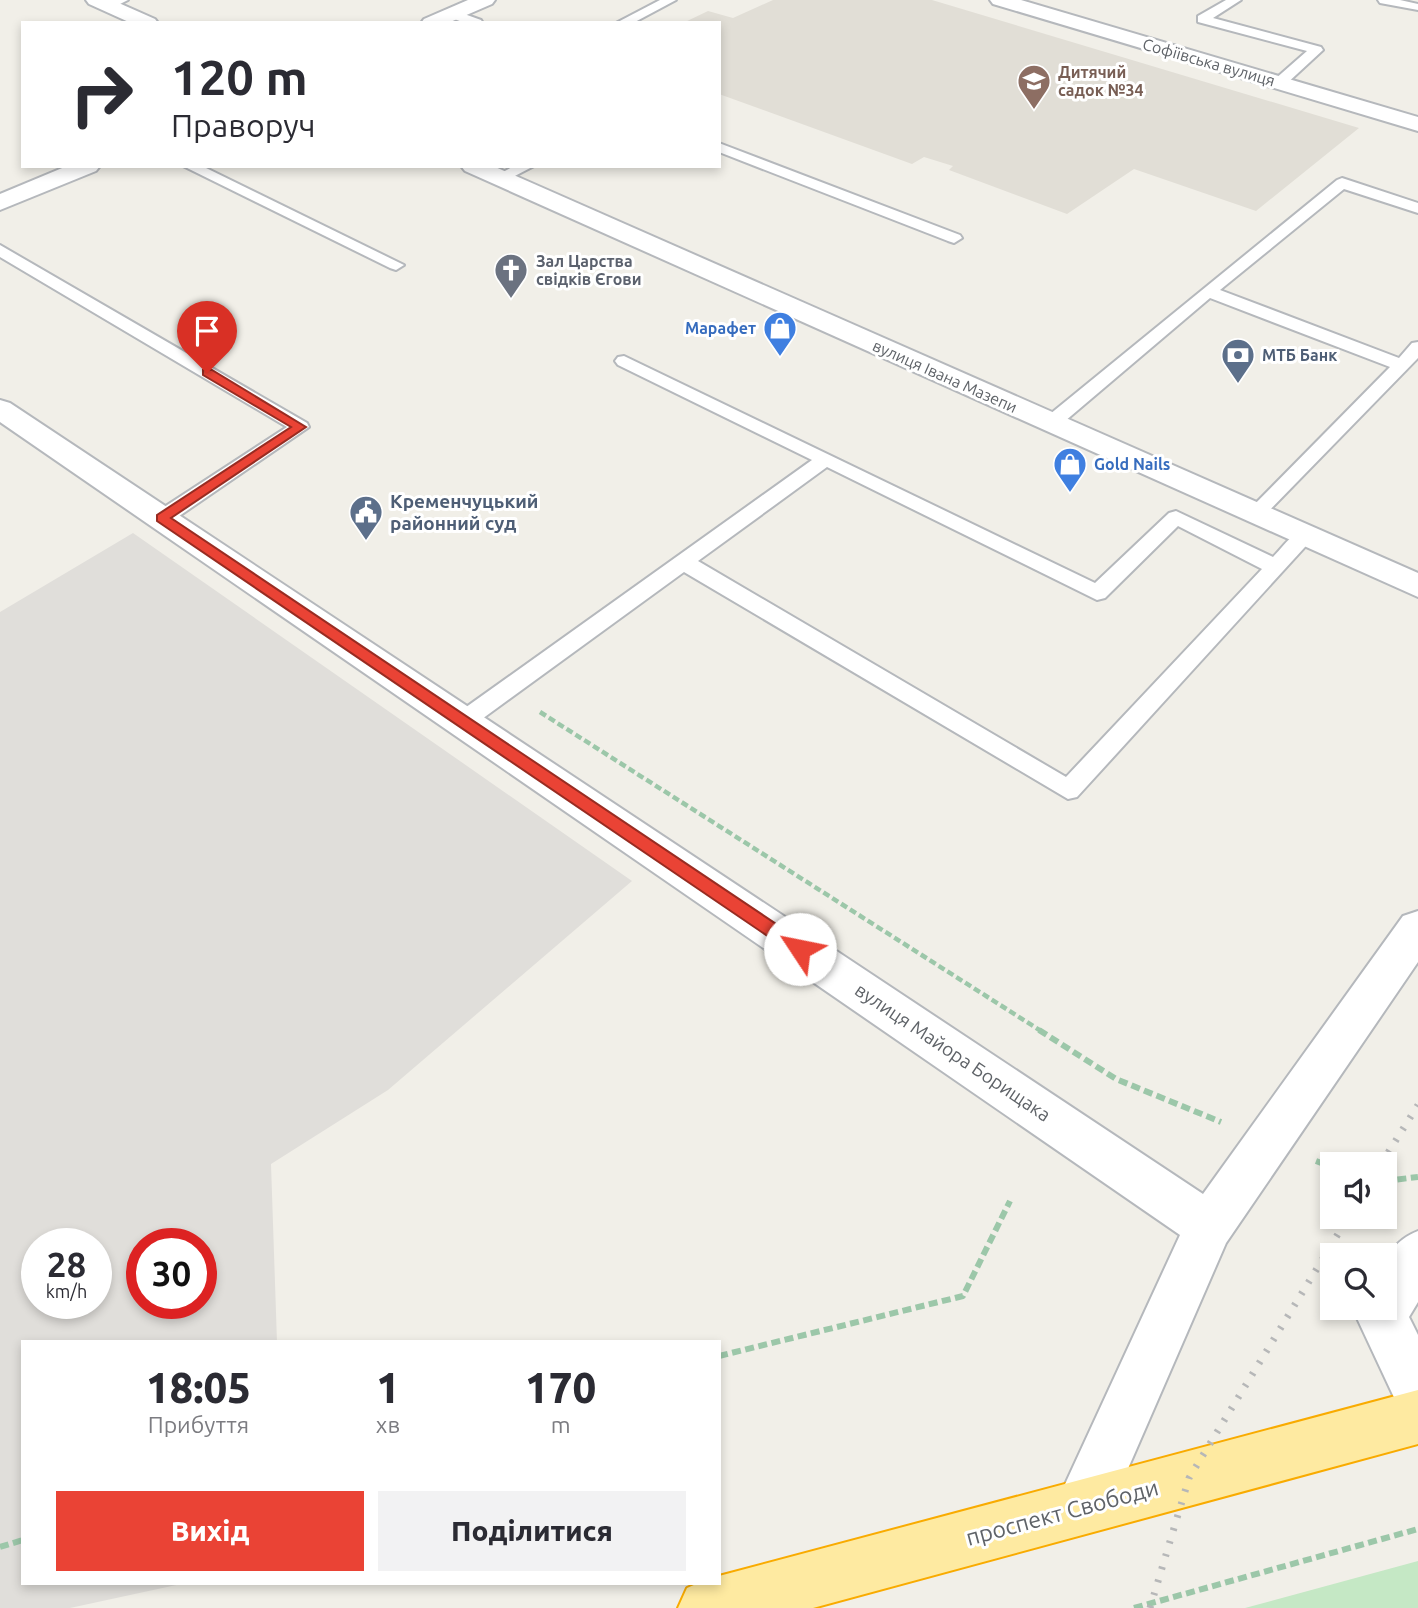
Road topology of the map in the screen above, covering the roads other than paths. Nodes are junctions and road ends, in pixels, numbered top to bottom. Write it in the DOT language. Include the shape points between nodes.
graph roads {
  1 [pos="485,0"];
  2 [pos="670,0"];
  3 [pos="1000,0"];
  4 [pos="1235,0"];
  5 [pos="1384,0"];
  6 [pos="108,2"];
  7 [pos="1417,6"];
  8 [pos="453,13"];
  9 [pos="144,21"];
  10 [pos="435,21"];
  11 [pos="472,21"];
  12 [pos="626,21"];
  13 [pos="1279,83"];
  14 [pos="1418,124"];
  15 [pos="721,148"];
  16 [pos="83,168"];
  17 [pos="194,168"];
  18 [pos="478,168"];
  19 [pos="522,168"];
  20 [pos="500,178"];
  21 [pos="0,202"];
  22 [pos="1418,208"];
  23 [pos="954,238"];
  24 [pos="0,250"];
  25 [pos="396,265"];
  26 [pos="1208,291"];
  27 [pos="1418,347"];
  28 [pos="624,361"];
  29 [pos="1402,365"];
  30 [pos="0,409"];
  31 [pos="1051,423"];
  32 [pos="826,459"];
  33 [pos="1255,514"];
  34 [pos="162,518"];
  35 [pos="1305,536"];
  36 [pos="683,562"];
  37 [pos="1276,567"];
  38 [pos="1418,586"];
  39 [pos="463,721"];
  40 [pos="1418,928"];
  41 [pos="1209,1226"];
  42 [pos="1418,1255"];
  43 [pos="1418,1389"];
  44 [pos="1418,1417"];
  45 [pos="1083,1506"];
  46 [pos="707,1608"];
  1 -- 8 [label="street"];
  2 -- 12 [label="lane"];
  3 -- 13 [label="street, Софіївська вулиця"];
  4 -- 13 [label="lane" via="1202,19 1316,50"];
  5 -- 7 [label="lane"];
  6 -- 9 [label="street"];
  8 -- 10 [label="street"];
  8 -- 11 [label="lane"];
  13 -- 14 [label="street, Софіївська вулиця"];
  15 -- 23 [label="lane"];
  16 -- 21 [label="street"];
  17 -- 25 [label="lane"];
  18 -- 20 [label="street, вулиця Івана Мазепи"];
  19 -- 20 [label="lane"];
  20 -- 31 [label="street, вулиця Івана Мазепи"];
  22 -- 26 [label="lane" via="1342,183"];
  24 -- 34 [label="lane" via="299,427"];
  26 -- 29 [label="lane"];
  26 -- 31 [label="lane"];
  27 -- 29 [label="lane"];
  28 -- 32 [label="lane"];
  29 -- 33 [label="lane"];
  30 -- 34 [label="street, вулиця Майора Борищака"];
  31 -- 33 [label="street, вулиця Івана Мазепи"];
  32 -- 36 [label="lane"];
  32 -- 37 [label="lane" via="1097,593 1176,517"];
  33 -- 35 [label="street, вулиця Івана Мазепи"];
  34 -- 39 [label="street, вулиця Майора Борищака"];
  35 -- 37 [label="lane"];
  35 -- 38 [label="street, вулиця Івана Мазепи"];
  36 -- 37 [label="lane" via="1068,790"];
  36 -- 39 [label="lane"];
  39 -- 41 [label="street, вулиця Майора Борищака"];
  40 -- 41 [label="street"];
  41 -- 45 [label="street"];
  42 -- 43 [label="street" via="1381,1316"];
  44 -- 45 [label="highway, проспект Свободи"];
  45 -- 46 [label="highway, проспект Свободи"];
}
